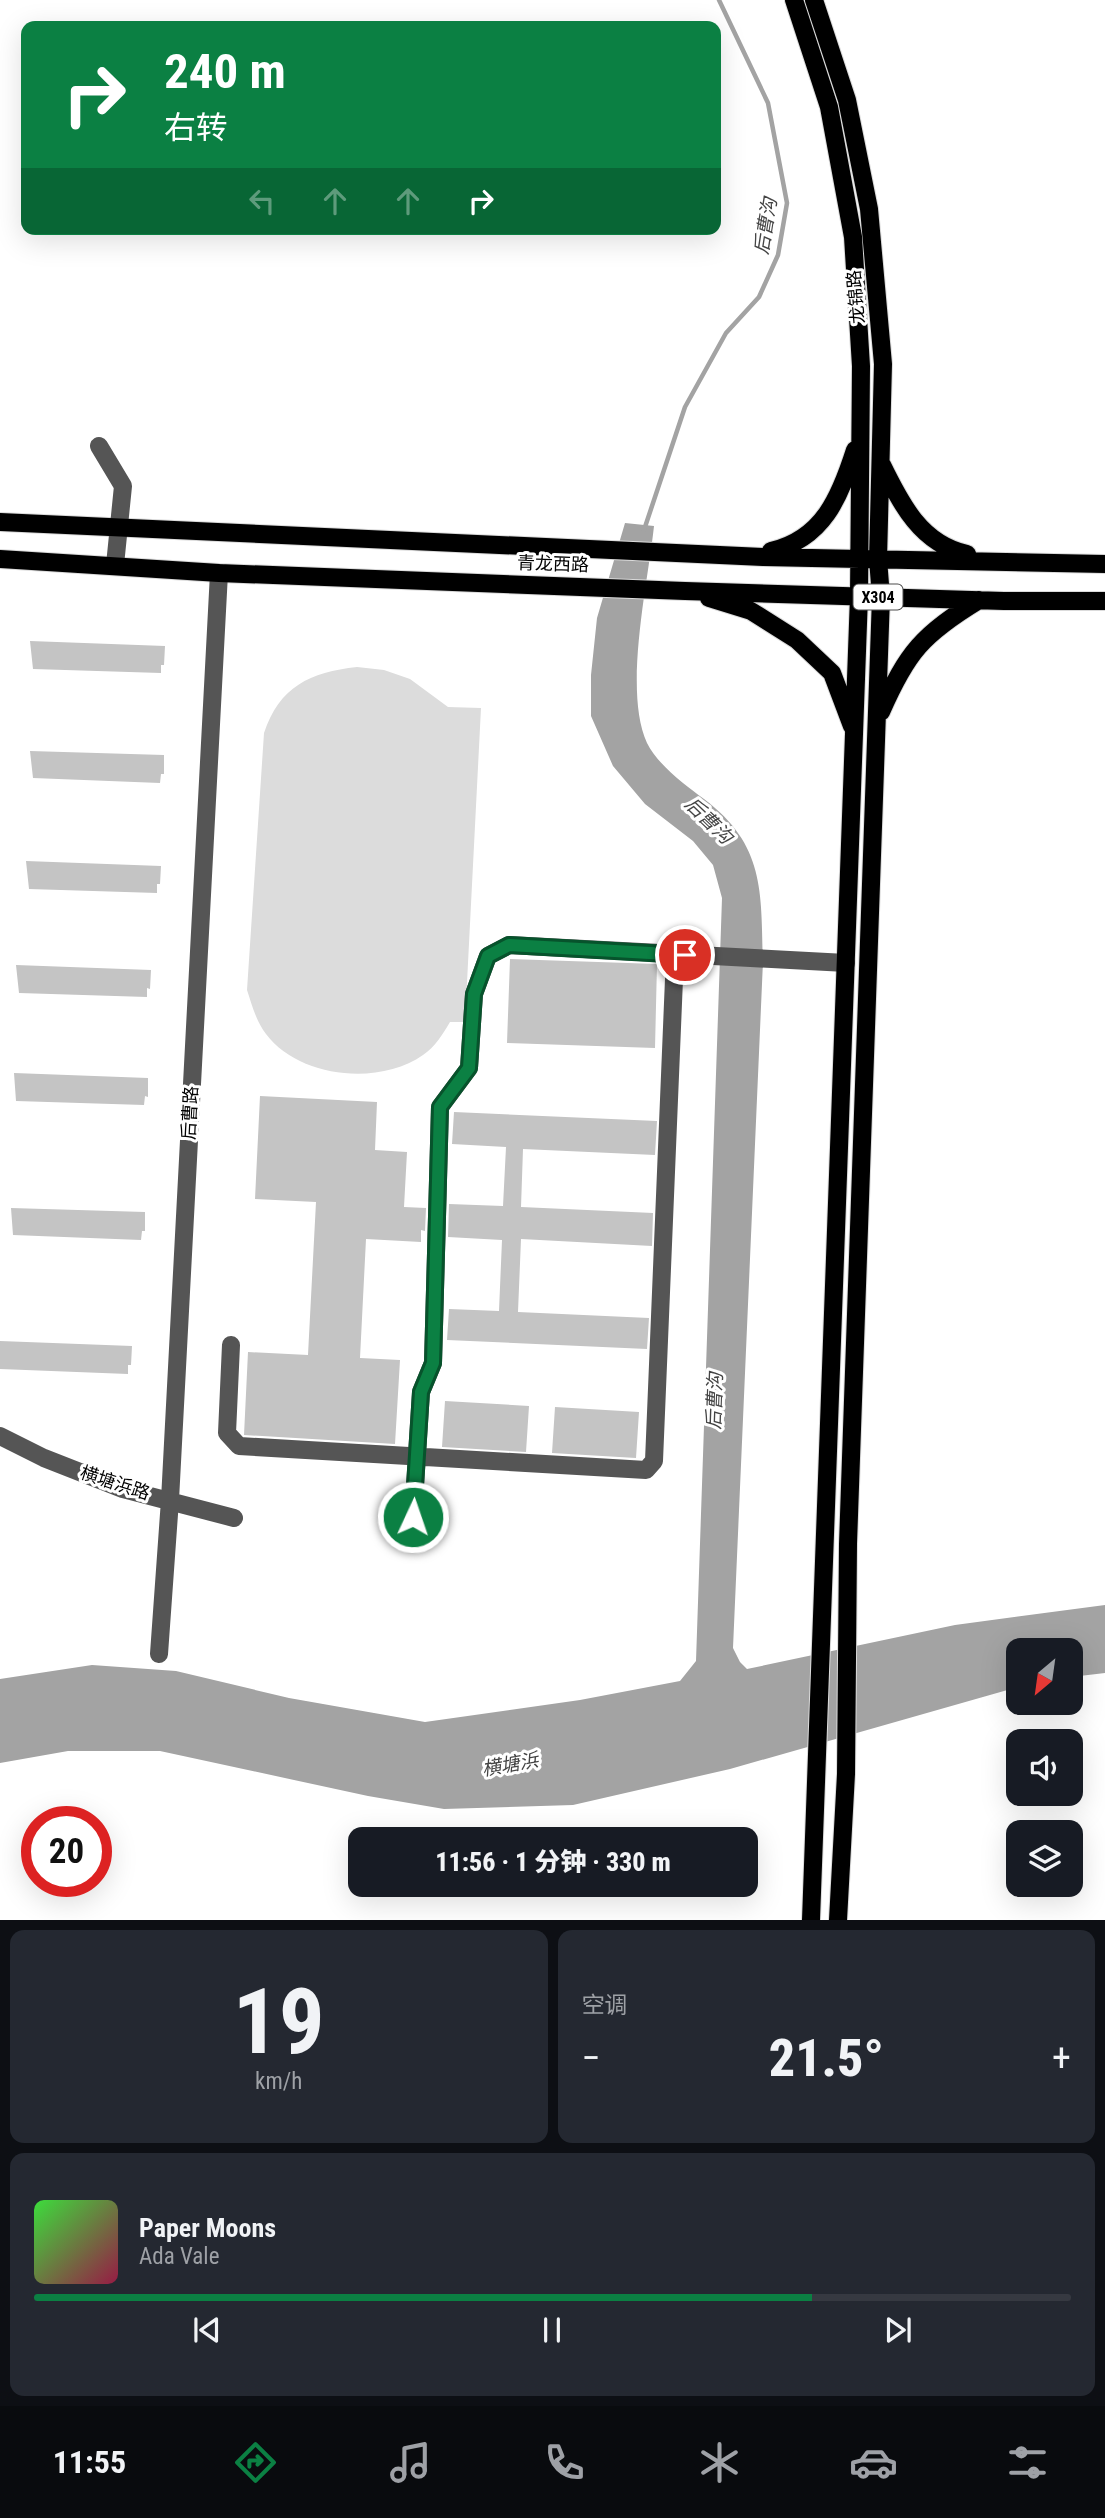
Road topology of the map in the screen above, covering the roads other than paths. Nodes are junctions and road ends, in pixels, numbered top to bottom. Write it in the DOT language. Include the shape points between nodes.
graph roads {
  1 [pos="794,0"];
  2 [pos="814,0"];
  3 [pos="861,434"];
  4 [pos="99,446"];
  5 [pos="881,462"];
  6 [pos="0,522"];
  7 [pos="120,527"];
  8 [pos="750,556"];
  9 [pos="0,559"];
  10 [pos="860,559"];
  11 [pos="878,559"];
  12 [pos="1001,562"];
  13 [pos="1105,564"];
  14 [pos="115,565"];
  15 [pos="219,573"];
  16 [pos="685,591"];
  17 [pos="859,596"];
  18 [pos="881,597"];
  19 [pos="979,600"];
  20 [pos="1105,601"];
  21 [pos="876,721"];
  22 [pos="855,732"];
  23 [pos="680,955"];
  24 [pos="846,963"];
  25 [pos="231,1345"];
  26 [pos="0,1436"];
  27 [pos="417,1457"];
  28 [pos="170,1500"];
  29 [pos="413,1517"];
  30 [pos="234,1518"];
  31 [pos="159,1654"];
  32 [pos="811,1920"];
  33 [pos="838,1920"];
  1 -- 3 [label="main road, 龙锦路" via="829,107 853,237"];
  2 -- 5 [label="main road, 龙锦路" via="847,100 869,209 883,363"];
  3 -- 8 [label="main road" via="841,493 817,529 791,547"];
  3 -- 10 [label="main road, 龙锦路"];
  4 -- 7 [label="street" via="123,486"];
  5 -- 11 [label="main road, 龙锦路"];
  5 -- 12 [label="main road" via="917,526 948,550"];
  6 -- 7 [label="main road, 青龙西路"];
  7 -- 8 [label="main road, 青龙西路"];
  7 -- 14 [label="street"];
  8 -- 10 [label="main road, 青龙西路"];
  9 -- 14 [label="main road, 青龙西路"];
  10 -- 11 [label="main road, 青龙西路"];
  10 -- 17 [label="main road, 龙锦路"];
  11 -- 12 [label="main road, 青龙西路"];
  11 -- 18 [label="main road, 龙锦路"];
  12 -- 13 [label="main road, 青龙西路"];
  14 -- 15 [label="main road, 青龙西路"];
  15 -- 16 [label="main road, 青龙西路 / X304"];
  15 -- 28 [label="street, 后曹路"];
  16 -- 17 [label="main road, 青龙西路 / X304"];
  16 -- 22 [label="main road" via="751,611 797,640 832,673"];
  17 -- 18 [label="main road, 青龙西路 / X304"];
  17 -- 22 [label="main road, 龙锦路"];
  18 -- 19 [label="main road, 青龙西路 / X304"];
  18 -- 21 [label="main road, 龙锦路"];
  19 -- 20 [label="main road, 青龙西路 / X304"];
  19 -- 21 [label="main road" via="919,642 898,673"];
  21 -- 33 [label="main road, 龙锦路"];
  22 -- 24 [label="main road, 龙锦路"];
  23 -- 24 [label="street"];
  23 -- 27 [label="street" via="509,945 488,956 474,994 469,1068 440,1107 433,1363 421,1392"];
  23 -- 27 [label="street" via="654,1461 646,1470"];
  24 -- 32 [label="main road, 龙锦路"];
  25 -- 27 [label="street" via="227,1433 239,1446"];
  26 -- 28 [label="street, 横塘浜路" via="123,1489"];
  27 -- 29 [label="street"];
  28 -- 30 [label="street, 横塘浜路"];
  28 -- 31 [label="street, 后曹路"];
}
